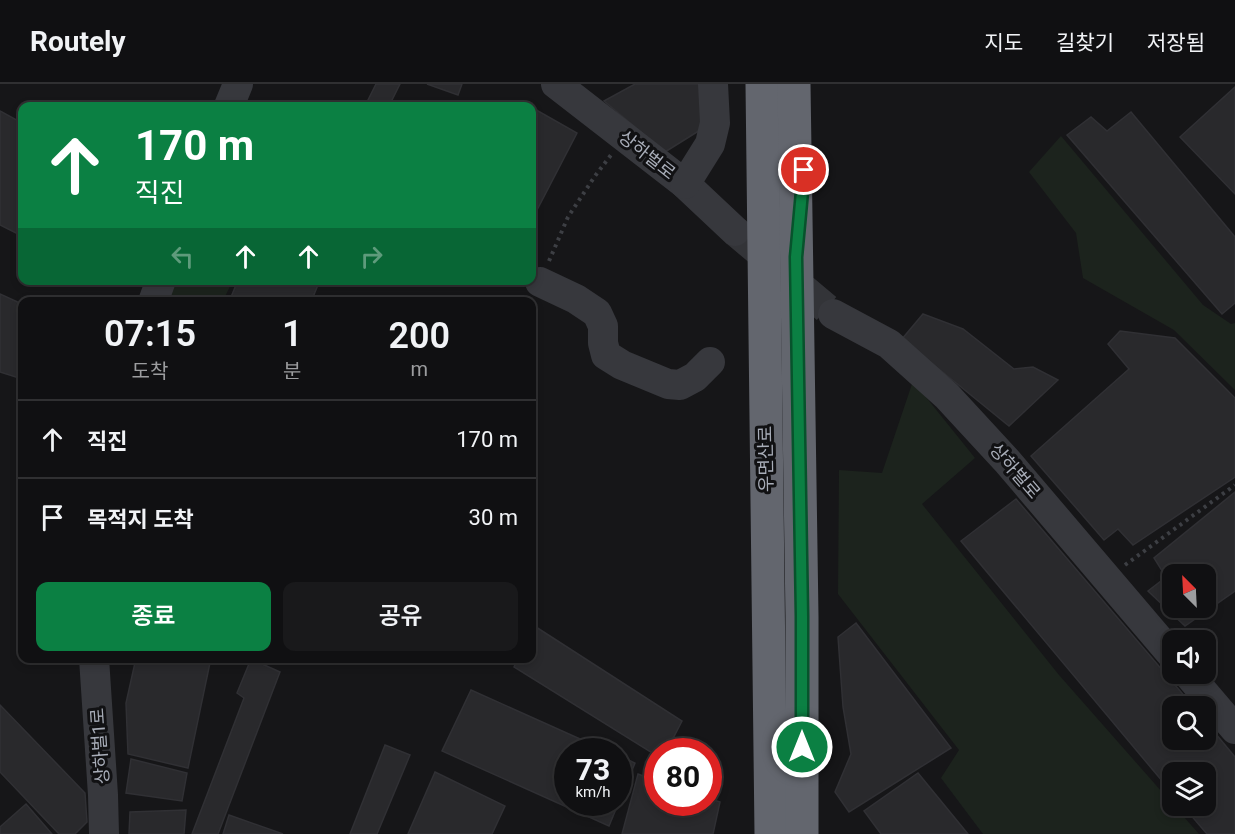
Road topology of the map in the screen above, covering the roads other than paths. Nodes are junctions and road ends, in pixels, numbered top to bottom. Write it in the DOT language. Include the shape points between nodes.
graph roads {
  1 [pos="238,84"];
  2 [pos="556,84"];
  3 [pos="713,84"];
  4 [pos="762,84"];
  5 [pos="794,84"];
  6 [pos="811,84"];
  7 [pos="231,102"];
  8 [pos="685,184"];
  9 [pos="735,231"];
  10 [pos="796,257"];
  11 [pos="540,282"];
  12 [pos="833,314"];
  13 [pos="710,362"];
  14 [pos="1162,643"];
  15 [pos="94,663"];
  16 [pos="1197,684"];
  17 [pos="1235,729"];
  18 [pos="104,834"];
  19 [pos="771,834"];
  20 [pos="802,834"];
  1 -- 7 [label="street"];
  2 -- 8 [label="street, 상하벌로"];
  3 -- 8 [label="street" via="715,123 710,144"];
  4 -- 19 [label="highway, 우면산로"];
  5 -- 10 [label="highway, 우면산로"];
  6 -- 10 [label="highway"];
  8 -- 9 [label="street, 상하벌로"];
  10 -- 20 [label="highway, 우면산로"];
  11 -- 13 [label="street" via="597,313 603,326 606,355 622,365 680,385"];
  12 -- 14 [label="street, 상하벌로" via="889,344 947,396"];
  15 -- 18 [label="street, 상하벌1로"];
  16 -- 17 [label="street"];
}
